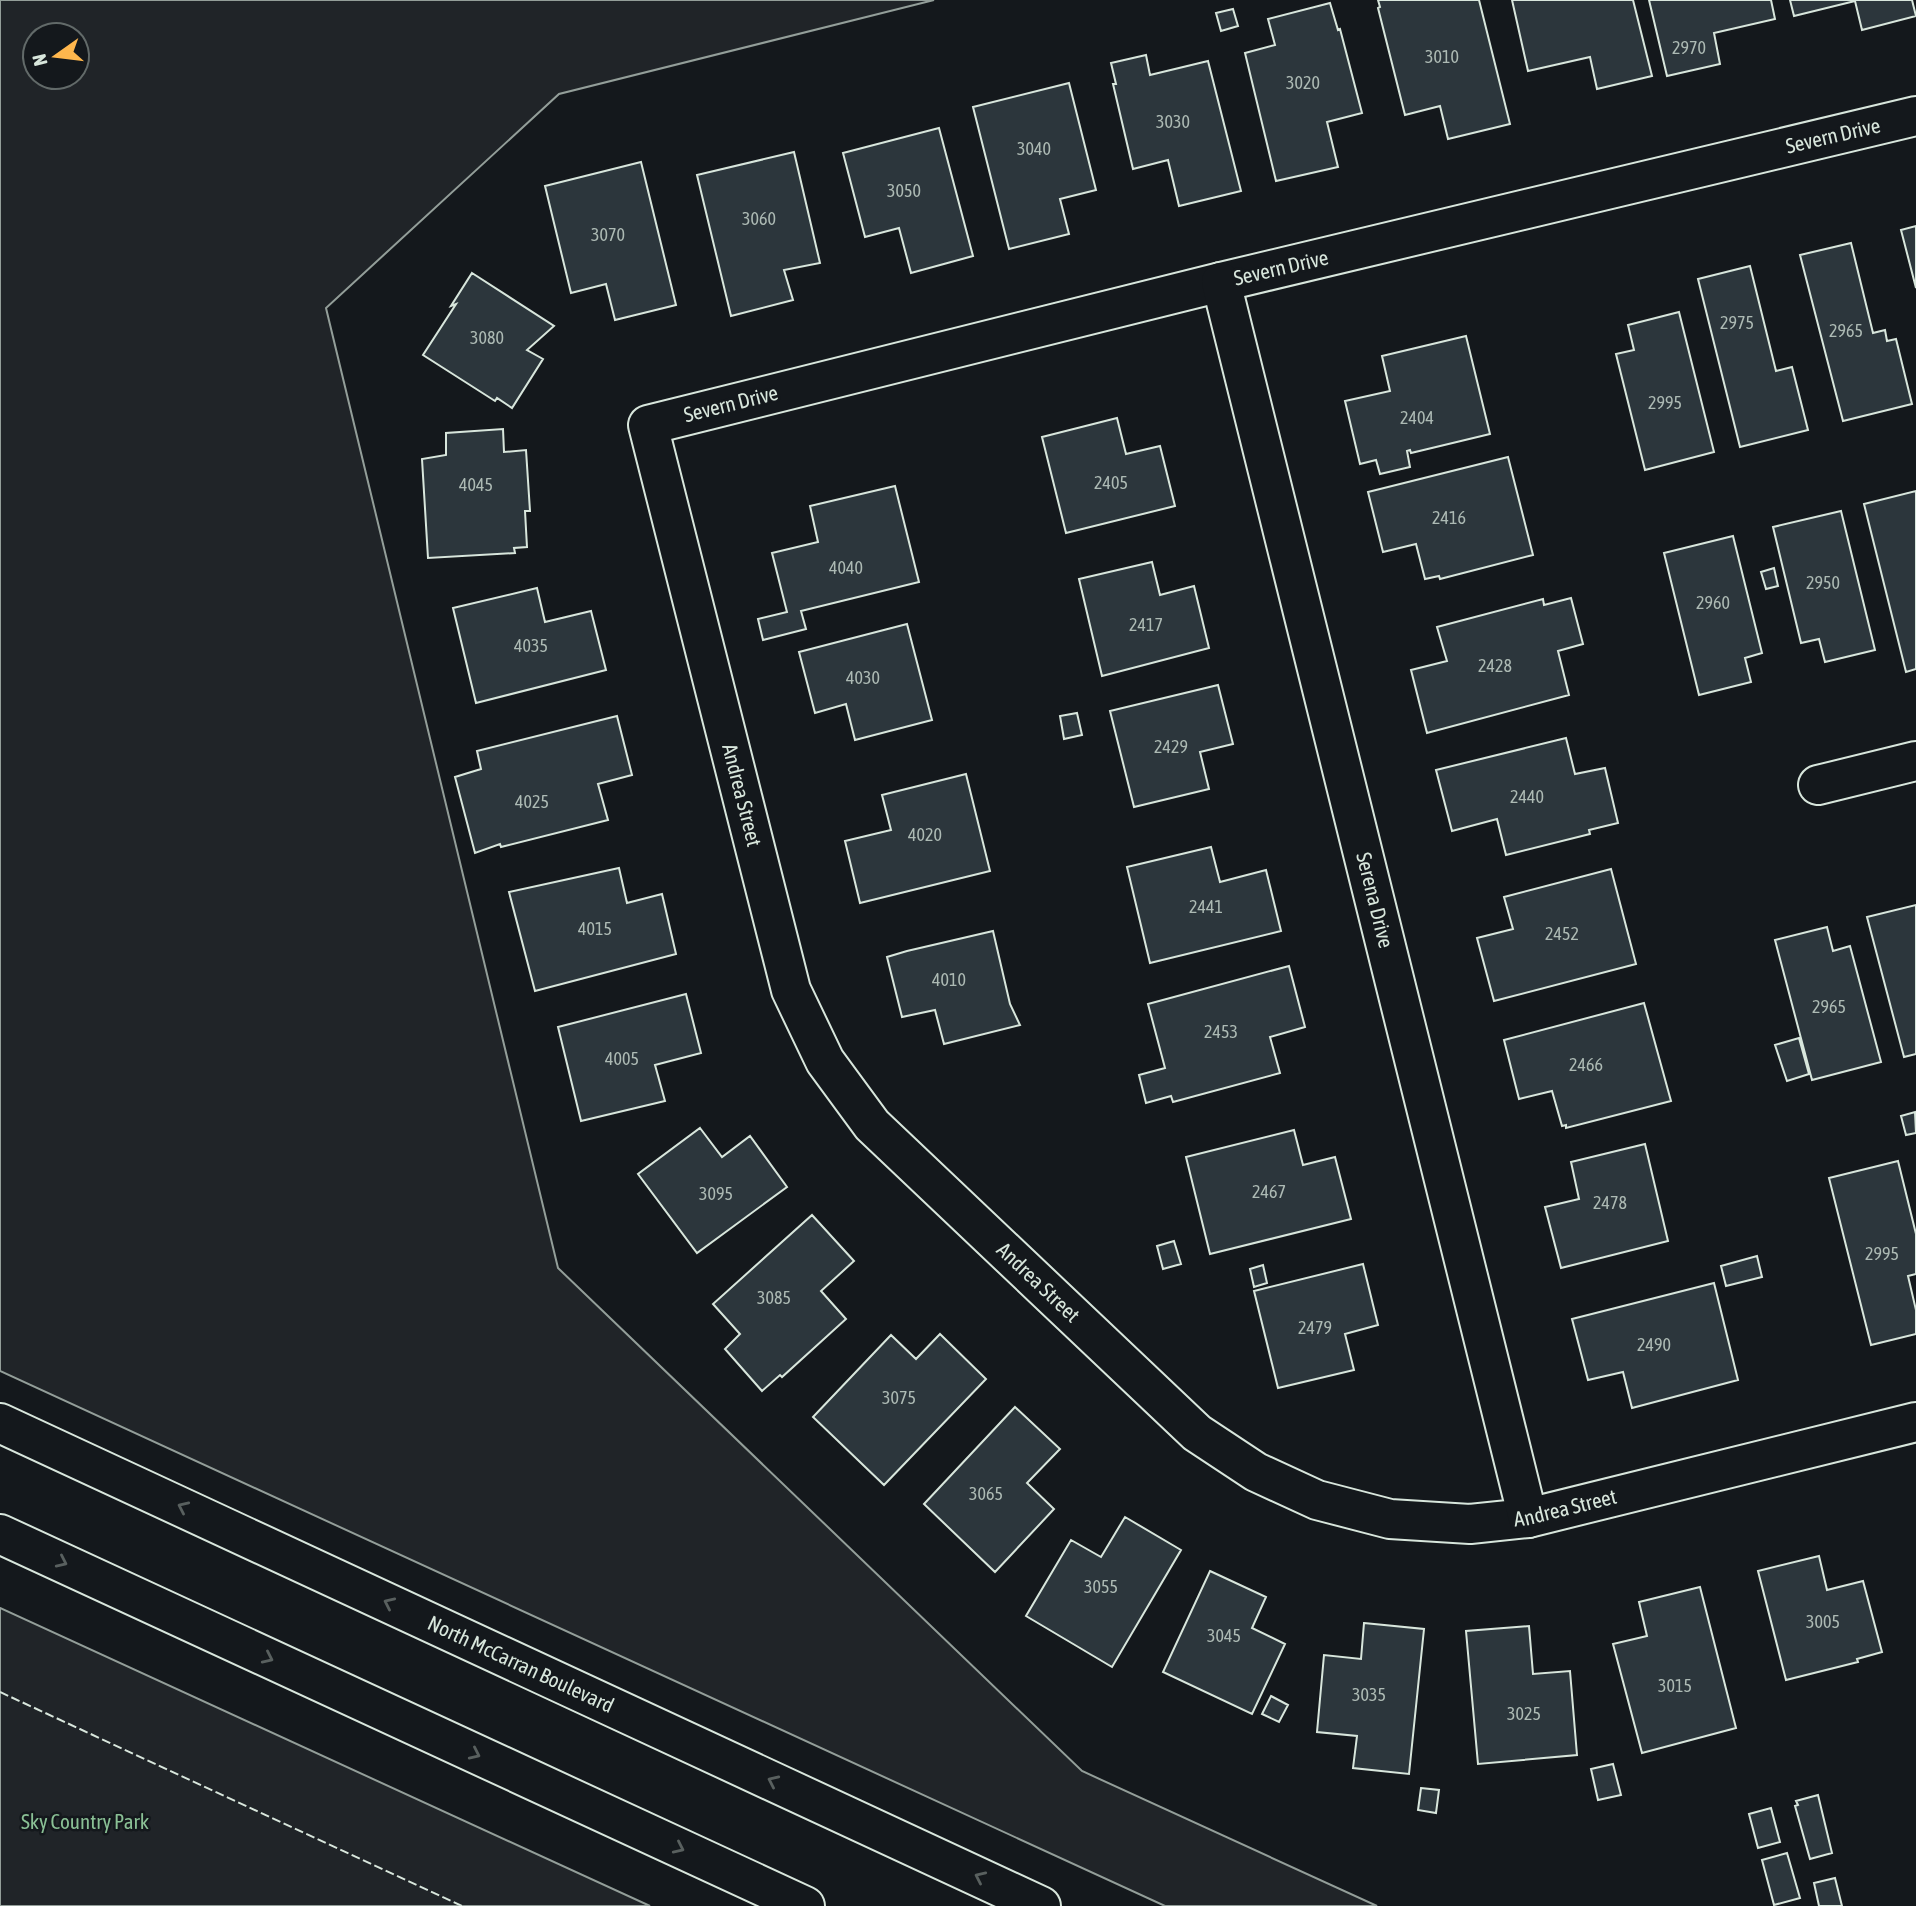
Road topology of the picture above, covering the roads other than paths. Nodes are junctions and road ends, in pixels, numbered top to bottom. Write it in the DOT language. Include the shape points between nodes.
graph roads {
  1 [pos="1916,116"];
  2 [pos="1221,282"];
  3 [pos="648,425"];
  4 [pos="1916,761"];
  5 [pos="1818,785"];
  6 [pos="1916,1422"];
  7 [pos="0,1423"];
  8 [pos="1528,1518"];
  9 [pos="0,1534"];
  10 [pos="804,1906"];
  11 [pos="1041,1906"];
  1 -- 2 [label="street, Severn Drive"];
  2 -- 3 [label="street, Severn Drive"];
  2 -- 8 [label="street, Serena Drive"];
  3 -- 8 [label="street, Andrea Street" via="791,990 825,1060 872,1125 1197,1433 1256,1472 1317,1500 1390,1519 1470,1524"];
  4 -- 5 [label="street"];
  6 -- 8 [label="street, Andrea Street"];
  11 -- 7 [label="street, North McCarran Boulevard, one-way"];
  9 -- 10 [label="street, one-way"];
}
